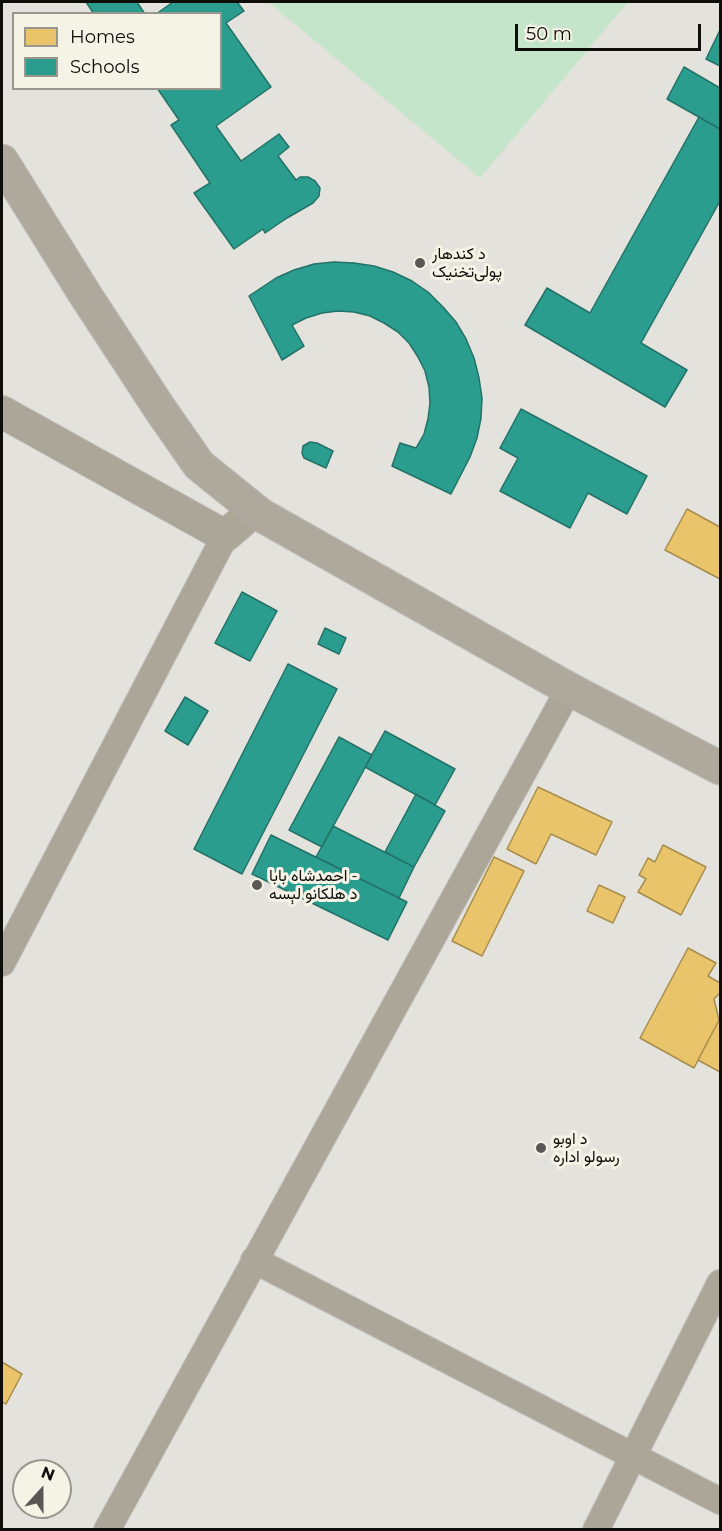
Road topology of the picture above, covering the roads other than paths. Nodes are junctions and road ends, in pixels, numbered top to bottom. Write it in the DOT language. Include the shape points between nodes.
graph roads {
  1 [pos="2,161"];
  2 [pos="2,412"];
  3 [pos="255,510"];
  4 [pos="225,536"];
  5 [pos="569,689"];
  6 [pos="720,768"];
  7 [pos="2,963"];
  8 [pos="254,1260"];
  9 [pos="720,1283"];
  10 [pos="633,1456"];
  11 [pos="720,1501"];
  12 [pos="107,1530"];
  13 [pos="596,1530"];
  1 -- 3 [label="main road" via="86,297 199,465"];
  2 -- 4 [label="street"];
  3 -- 4 [label="street"];
  3 -- 5 [label="main road"];
  4 -- 7 [label="street"];
  5 -- 6 [label="main road"];
  5 -- 8 [label="street"];
  8 -- 10 [label="street"];
  8 -- 12 [label="street"];
  9 -- 10 [label="street"];
  10 -- 11 [label="street"];
  10 -- 13 [label="street"];
}
